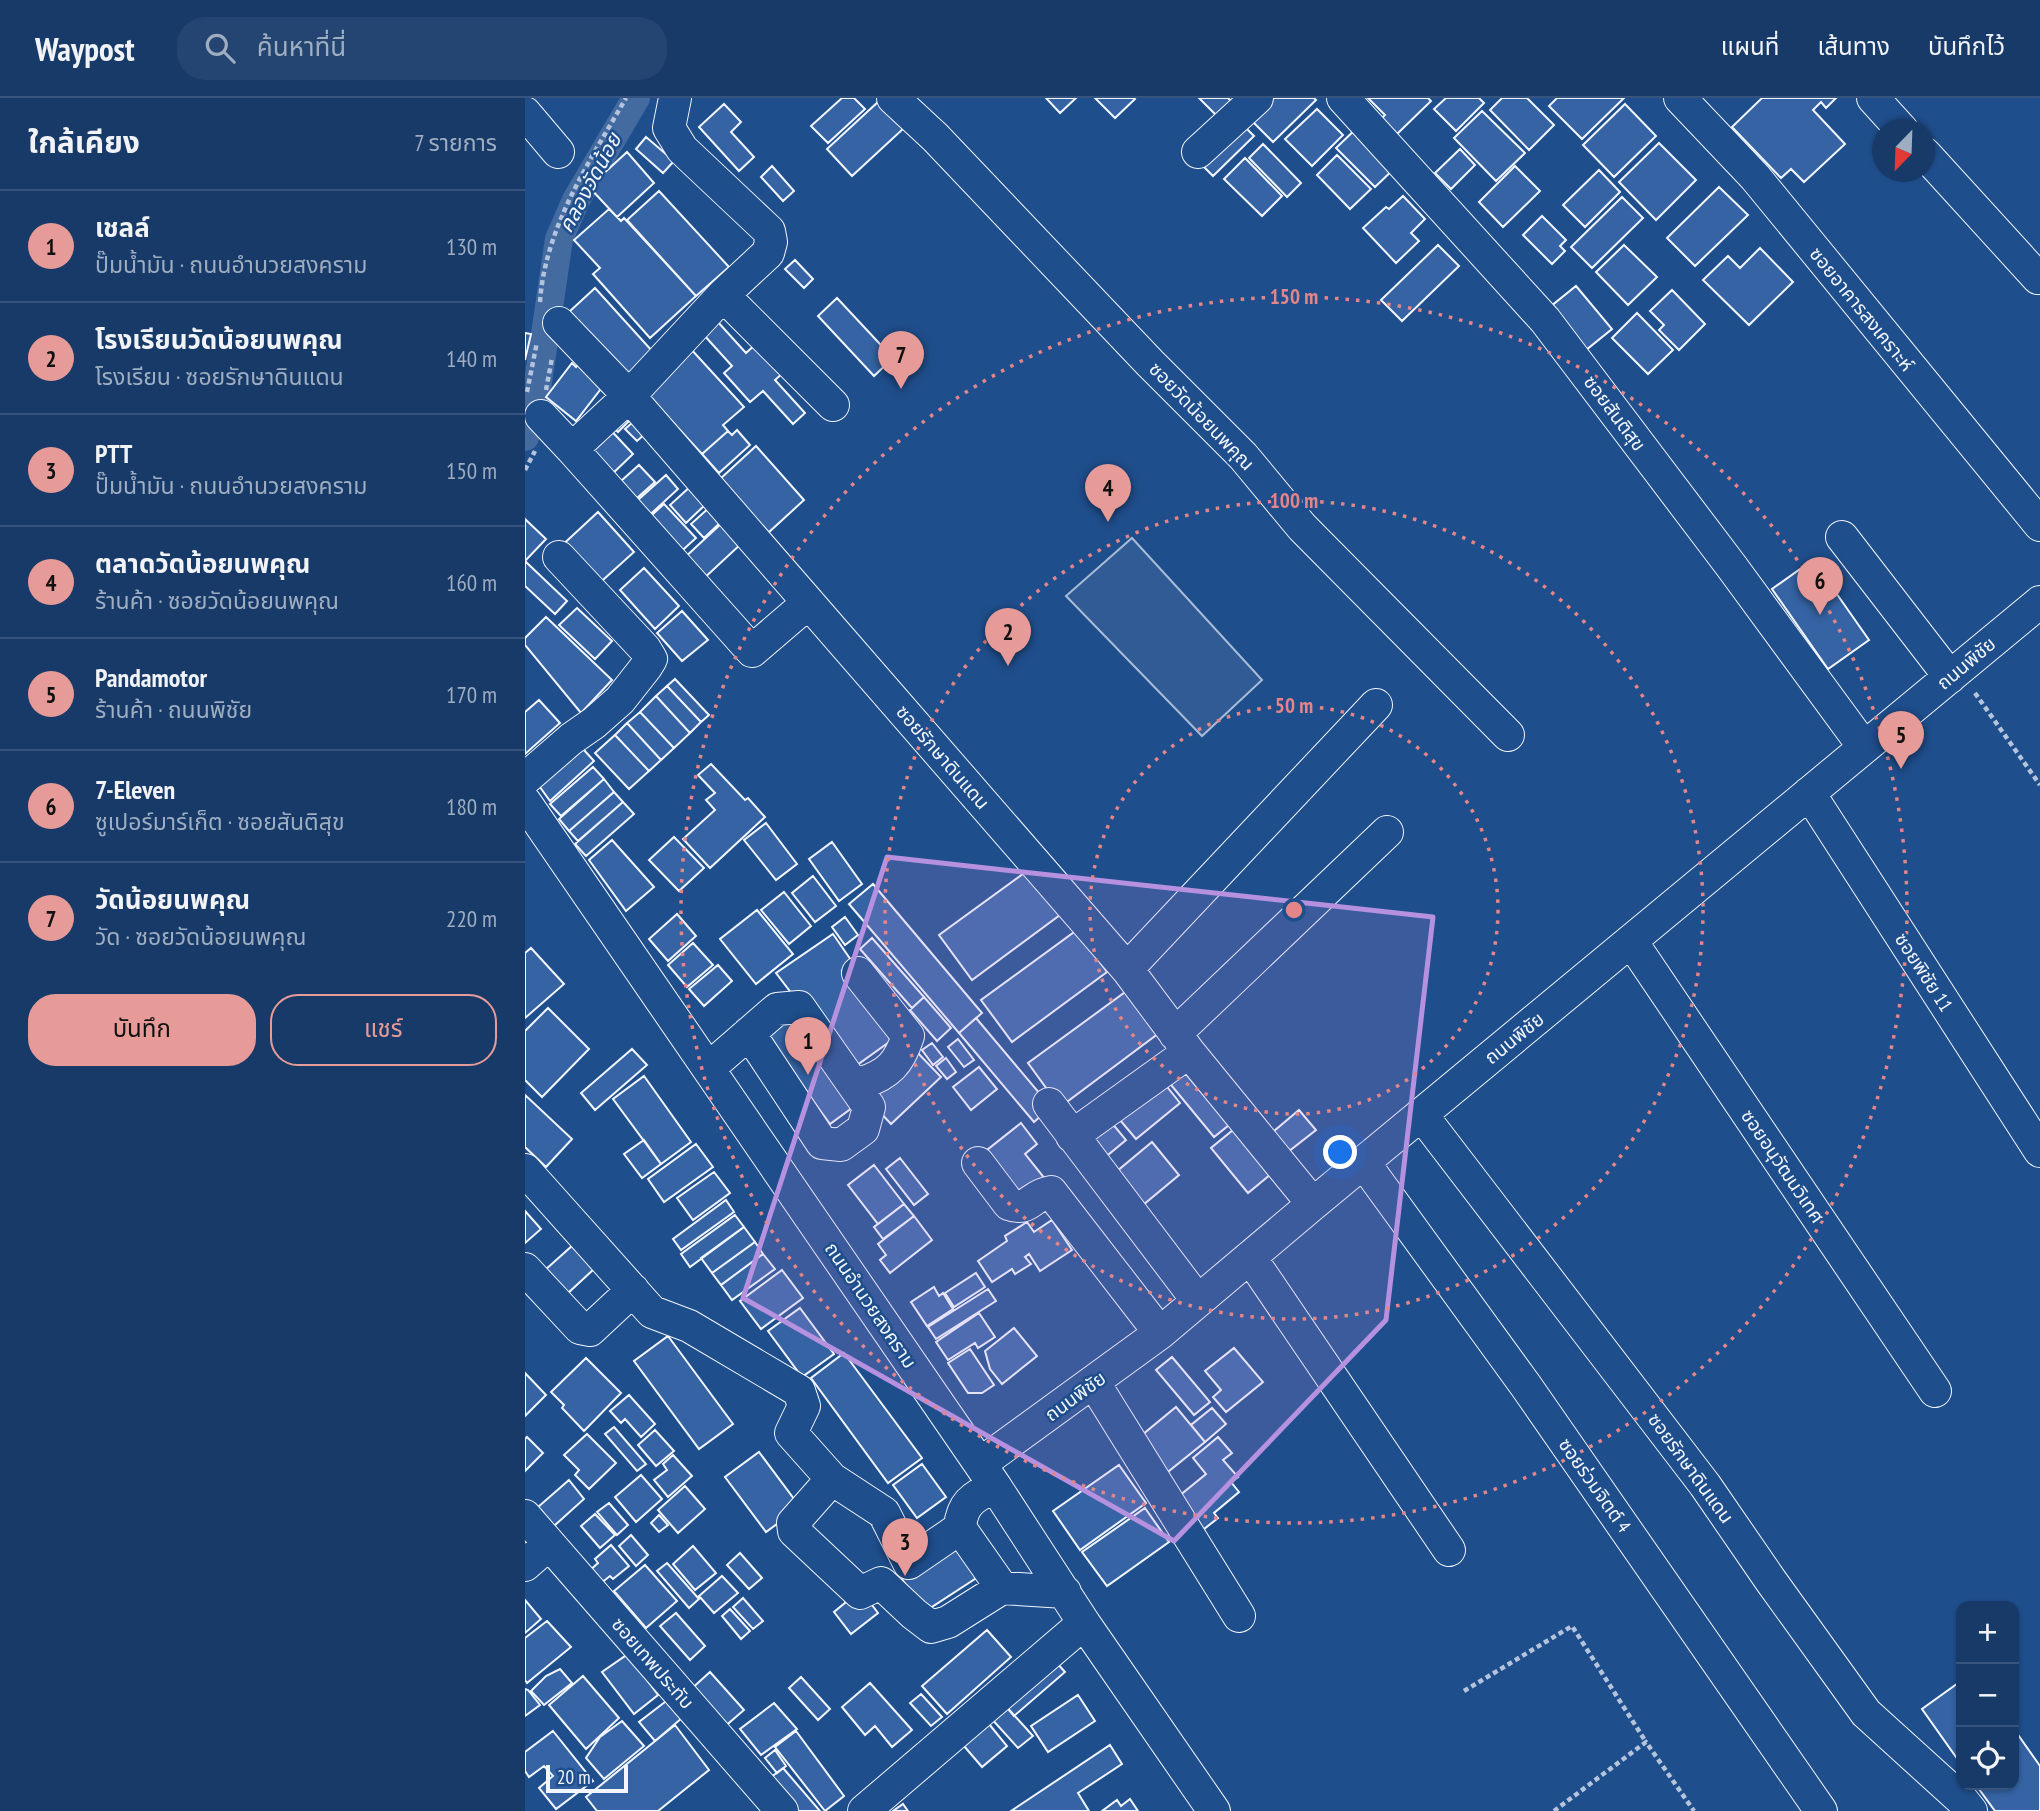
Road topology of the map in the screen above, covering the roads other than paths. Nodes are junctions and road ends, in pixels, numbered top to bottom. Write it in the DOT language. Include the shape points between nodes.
graph roads {
  1 [pos="675,98"];
  2 [pos="893,98"];
  3 [pos="1257,98"];
  4 [pos="1343,98"];
  5 [pos="1680,98"];
  6 [pos="1873,98"];
  7 [pos="525,113"];
  8 [pos="1892,119"];
  9 [pos="558,152"];
  10 [pos="1198,152"];
  11 [pos="1935,166"];
  12 [pos="2038,278"];
  13 [pos="723,295"];
  14 [pos="546,322"];
  15 [pos="629,396"];
  16 [pos="833,405"];
  17 [pos="533,408"];
  18 [pos="572,449"];
  19 [pos="2040,525"];
  20 [pos="1842,537"];
  21 [pos="559,557"];
  22 [pos="2040,602"];
  23 [pos="808,603"];
  24 [pos="1954,673"];
  25 [pos="1376,705"];
  26 [pos="1508,735"];
  27 [pos="1864,747"];
  28 [pos="525,779"];
  29 [pos="1809,793"];
  30 [pos="525,802"];
  31 [pos="1387,832"];
  32 [pos="1631,941"];
  33 [pos="1127,969"];
  34 [pos="858,973"];
  35 [pos="749,1033"];
  36 [pos="1182,1043"];
  37 [pos="709,1068"];
  38 [pos="851,1080"];
  39 [pos="1049,1104"];
  40 [pos="1422,1114"];
  41 [pos="1072,1136"];
  42 [pos="822,1143"];
  43 [pos="2040,1151"];
  44 [pos="978,1163"];
  45 [pos="1364,1163"];
  46 [pos="525,1170"];
  47 [pos="785,1178"];
  48 [pos="1313,1204"];
  49 [pos="1251,1257"];
  50 [pos="525,1269"];
  51 [pos="633,1290"];
  52 [pos="1198,1301"];
  53 [pos="1160,1333"];
  54 [pos="1094,1383"];
  55 [pos="1935,1391"];
  56 [pos="988,1475"];
  57 [pos="832,1479"];
  58 [pos="525,1516"];
  59 [pos="960,1528"];
  60 [pos="549,1544"];
  61 [pos="1449,1550"];
  62 [pos="909,1563"];
  63 [pos="525,1565"];
  64 [pos="881,1583"];
  65 [pos="1002,1587"];
  66 [pos="1065,1592"];
  67 [pos="1239,1616"];
  68 [pos="1084,1623"];
  69 [pos="869,1809"];
  70 [pos="782,1811"];
  71 [pos="1214,1811"];
  72 [pos="1821,1811"];
  73 [pos="1971,1811"];
  1 -- 13 [label="street" via="669,128 683,149 769,231 768,253"];
  2 -- 26 [label="street, ซอยวัดน้อยนพคุณ" via="1243,456 1302,527"];
  3 -- 10 [label="street"];
  4 -- 27 [label="street, ซอยสันติสุข" via="1545,320"];
  5 -- 19 [label="street, ซอยอาคารสงเคราะห์" via="1755,177"];
  6 -- 8 [label="street"];
  7 -- 9 [label="street"];
  11 -- 12 [label="street"];
  13 -- 15 [label="street"];
  13 -- 16 [label="street"];
  14 -- 15 [label="street, ซอยรักษาดินแดน"];
  15 -- 18 [label="street"];
  15 -- 23 [label="street, ซอยรักษาดินแดน"];
  17 -- 18 [label="street"];
  18 -- 23 [label="street" via="752,651"];
  20 -- 24 [label="street"];
  21 -- 28 [label="street" via="650,659 620,700"];
  22 -- 24 [label="street, ถนนพิชัย"];
  23 -- 33 [label="street, ซอยรักษาดินแดน"];
  24 -- 27 [label="street, ถนนพิชัย"];
  25 -- 33 [label="street"];
  27 -- 29 [label="street, ถนนพิชัย"];
  29 -- 32 [label="street, ถนนพิชัย"];
  29 -- 43 [label="street, ซอยพิชัย 11"];
  30 -- 37 [label="street, ถนนอำนวยสงคราม"];
  31 -- 36 [label="street"];
  32 -- 40 [label="street, ถนนพิชัย"];
  32 -- 55 [label="street, ซอยอนุวัฒนวิเทศ"];
  33 -- 36 [label="street, ซอยรักษาดินแดน"];
  34 -- 38 [label="street" via="908,1036 901,1056 881,1076 862,1083"];
  35 -- 37 [label="street"];
  35 -- 38 [label="street" via="777,1009 799,1007"];
  35 -- 42 [label="street"];
  36 -- 41 [label="street"];
  36 -- 48 [label="street, ซอยรักษาดินแดน"];
  37 -- 47 [label="street, ถนนอำนวยสงคราม"];
  38 -- 42 [label="street" via="869,1107 863,1129 841,1145"];
  39 -- 41 [label="street"];
  40 -- 45 [label="street, ถนนพิชัย"];
  40 -- 73 [label="street, ซอยรักษาดินแดน" via="1705,1485 1866,1713"];
  41 -- 52 [label="street"];
  42 -- 47 [label="street"];
  44 -- 53 [label="street" via="1009,1204 1026,1205 1039,1194 1051,1192"];
  45 -- 48 [label="street, ถนนพิชัย"];
  45 -- 72 [label="street, ซอยร่วมจิตต์ 4"];
  46 -- 51 [label="street"];
  47 -- 56 [label="street, ถนนอำนวยสงคราม"];
  48 -- 49 [label="street, ถนนพิชัย"];
  49 -- 52 [label="street, ถนนพิชัย"];
  49 -- 61 [label="street"];
  50 -- 51 [label="street" via="580,1328 590,1330"];
  51 -- 57 [label="street" via="652,1312 689,1326 799,1391 804,1406 791,1433"];
  52 -- 53 [label="street, ถนนพิชัย"];
  53 -- 54 [label="street, ถนนพิชัย"];
  54 -- 56 [label="street, ถนนพิชัย"];
  54 -- 67 [label="street"];
  56 -- 59 [label="street, ถนนพิชัย" via="961,1515"];
  56 -- 66 [label="street, ถนนอำนวยสงคราม"];
  57 -- 62 [label="street" via="884,1513"];
  57 -- 64 [label="street" via="793,1523 794,1531 860,1593"];
  58 -- 60 [label="street, ซอยเทพประทับ"];
  59 -- 62 [label="street"];
  59 -- 65 [label="street"];
  60 -- 63 [label="street"];
  60 -- 70 [label="street, ซอยเทพประทับ"];
  62 -- 64 [label="street"];
  64 -- 65 [label="street" via="931,1627 948,1622"];
  65 -- 66 [label="street"];
  66 -- 68 [label="street, ถนนอำนวยสงคราม"];
  68 -- 69 [label="street"];
  68 -- 71 [label="street, ถนนอำนวยสงคราม"];
}
